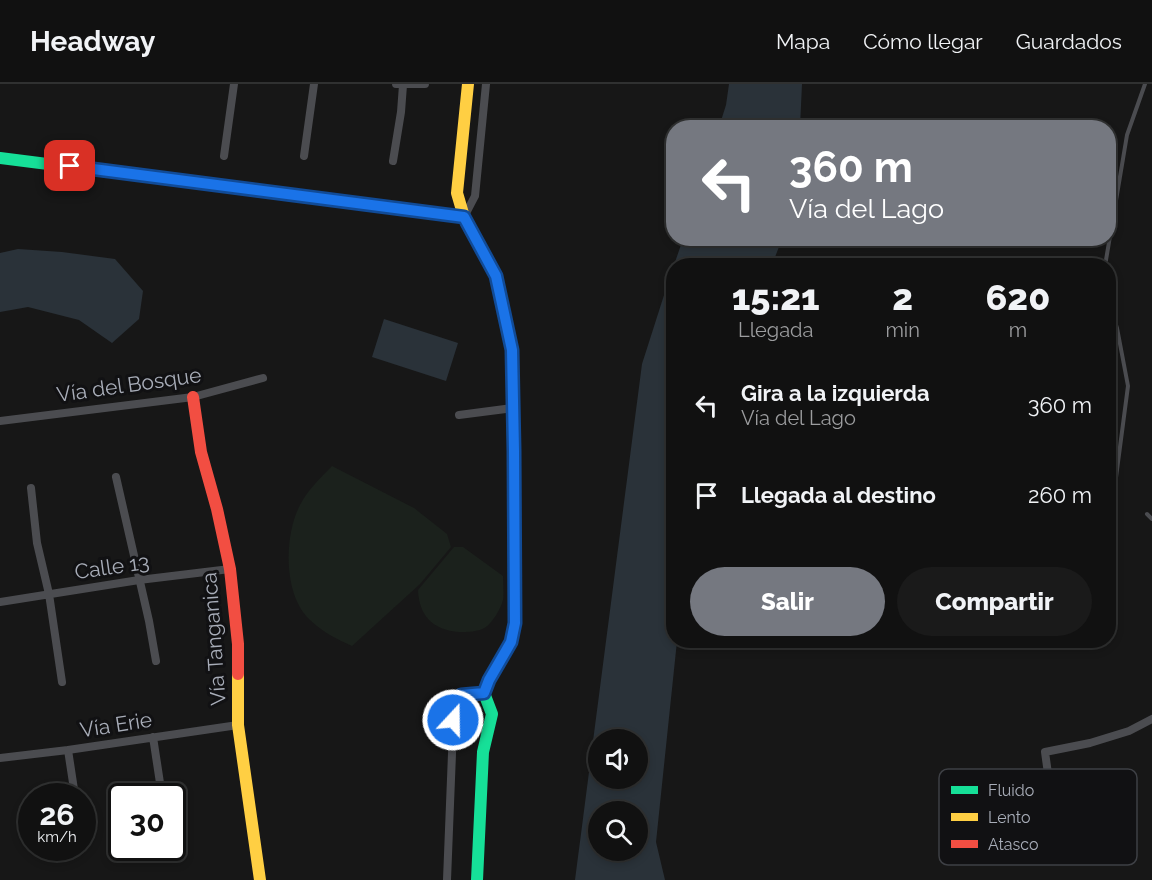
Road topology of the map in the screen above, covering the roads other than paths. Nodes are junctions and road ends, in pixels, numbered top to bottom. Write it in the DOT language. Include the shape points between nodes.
graph roads {
  1 [pos="234,84"];
  2 [pos="314,84"];
  3 [pos="399,84"];
  4 [pos="425,84"];
  5 [pos="468,84"];
  6 [pos="486,84"];
  7 [pos="1145,84"];
  8 [pos="224,156"];
  9 [pos="304,156"];
  10 [pos="0,158"];
  11 [pos="393,161"];
  12 [pos="1116,200"];
  13 [pos="464,217"];
  14 [pos="1116,325"];
  15 [pos="263,378"];
  16 [pos="193,397"];
  17 [pos="513,408"];
  18 [pos="459,415"];
  19 [pos="0,421"];
  20 [pos="116,477"];
  21 [pos="1116,477"];
  22 [pos="31,488"];
  23 [pos="1147,514"];
  24 [pos="1152,519"];
  25 [pos="230,569"];
  26 [pos="139,580"];
  27 [pos="49,594"];
  28 [pos="0,602"];
  29 [pos="156,661"];
  30 [pos="62,682"];
  31 [pos="484,693"];
  32 [pos="1152,718"];
  33 [pos="238,725"];
  34 [pos="153,737"];
  35 [pos="68,750"];
  36 [pos="0,758"];
  37 [pos="1048,769"];
  38 [pos="73,783"];
  39 [pos="160,783"];
  40 [pos="260,880"];
  41 [pos="447,880"];
  42 [pos="477,880"];
  1 -- 8 [label="street"];
  2 -- 9 [label="street"];
  3 -- 4 [label="street"];
  3 -- 11 [label="street" via="401,112"];
  5 -- 13 [label="street" via="457,193"];
  6 -- 13 [label="street" via="476,196"];
  7 -- 12 [label="lane" via="1127,135"];
  10 -- 13 [label="street"];
  13 -- 17 [label="street" via="496,276 512,350"];
  14 -- 21 [label="lane" via="1128,387"];
  15 -- 16 [label="street, Vía del Bosque"];
  16 -- 19 [label="street, Vía del Bosque"];
  16 -- 25 [label="street, Vía Tanganica" via="201,452"];
  17 -- 18 [label="street"];
  17 -- 31 [label="street" via="515,623 511,642"];
  20 -- 26 [label="street"];
  22 -- 27 [label="street" via="37,543"];
  23 -- 24 [label="lane"];
  25 -- 26 [label="street, Calle 13"];
  25 -- 33 [label="street, Vía Tanganica" via="238,644"];
  26 -- 27 [label="street, Calle 13"];
  26 -- 29 [label="street"];
  27 -- 28 [label="street, Calle 13"];
  27 -- 30 [label="street"];
  31 -- 41 [label="street" via="461,695 454,703"];
  31 -- 42 [label="street" via="492,714 483,752"];
  32 -- 37 [label="street" via="1130,731 1046,752"];
  33 -- 34 [label="street, Vía Erie"];
  33 -- 40 [label="street, Vía Tanganica"];
  34 -- 35 [label="street, Vía Erie"];
  34 -- 39 [label="street"];
  35 -- 36 [label="street, Vía Erie"];
  35 -- 38 [label="street"];
}
